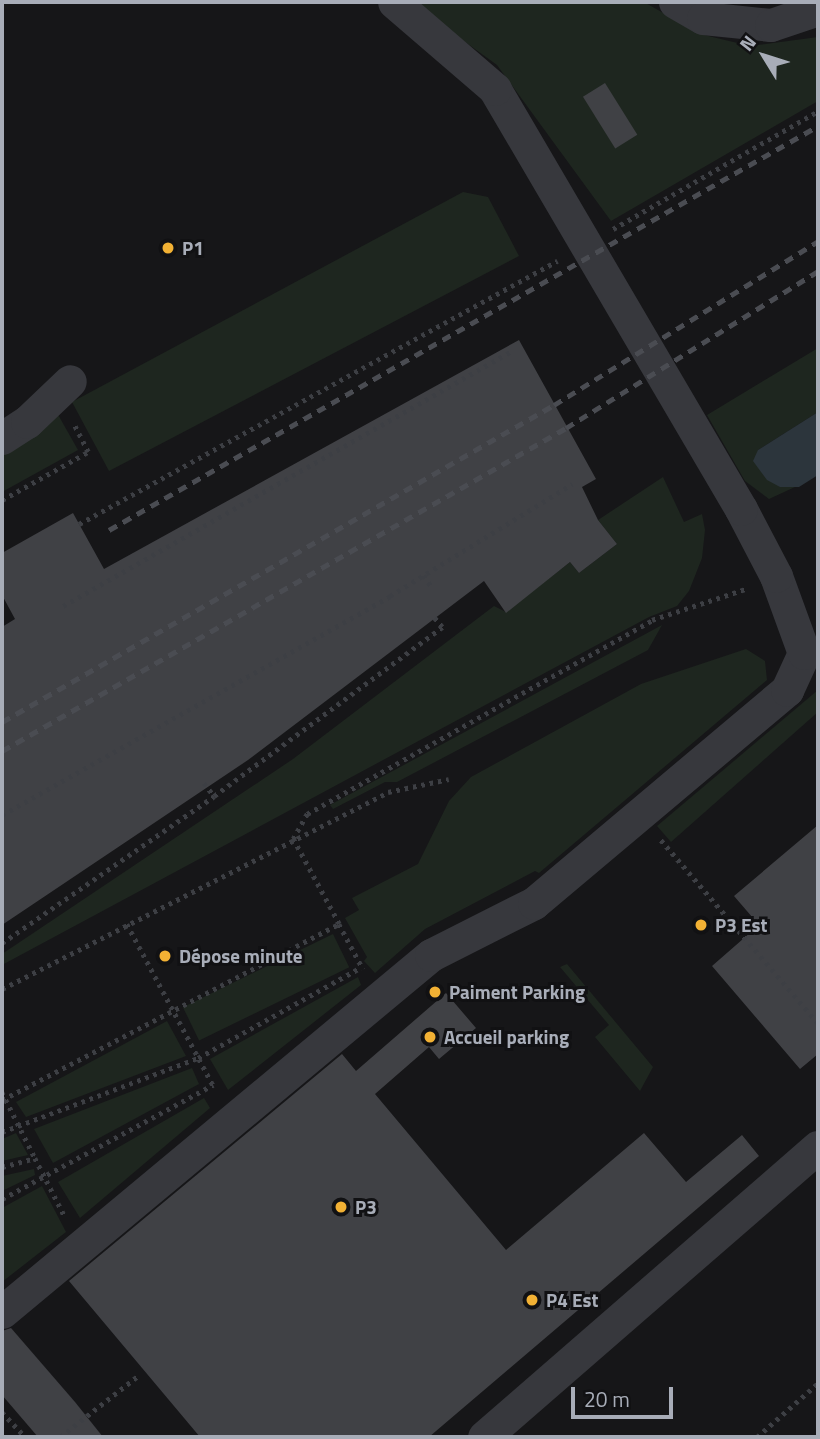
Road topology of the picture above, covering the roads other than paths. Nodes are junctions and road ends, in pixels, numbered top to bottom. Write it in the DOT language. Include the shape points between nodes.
graph roads {
  1 [pos="394,2"];
  2 [pos="675,2"];
  3 [pos="818,9"];
  4 [pos="70,381"];
  5 [pos="2,438"];
  6 [pos="811,650"];
  7 [pos="818,1147"];
  8 [pos="2,1312"];
  9 [pos="484,1437"];
  1 -- 6 [label="street" via="495,89 741,509"];
  2 -- 3 [label="street" via="703,18 771,25"];
  4 -- 5 [label="street" via="27,422"];
  6 -- 8 [label="street" via="787,690 534,903 431,955"];
  7 -- 9 [label="street"];
}
